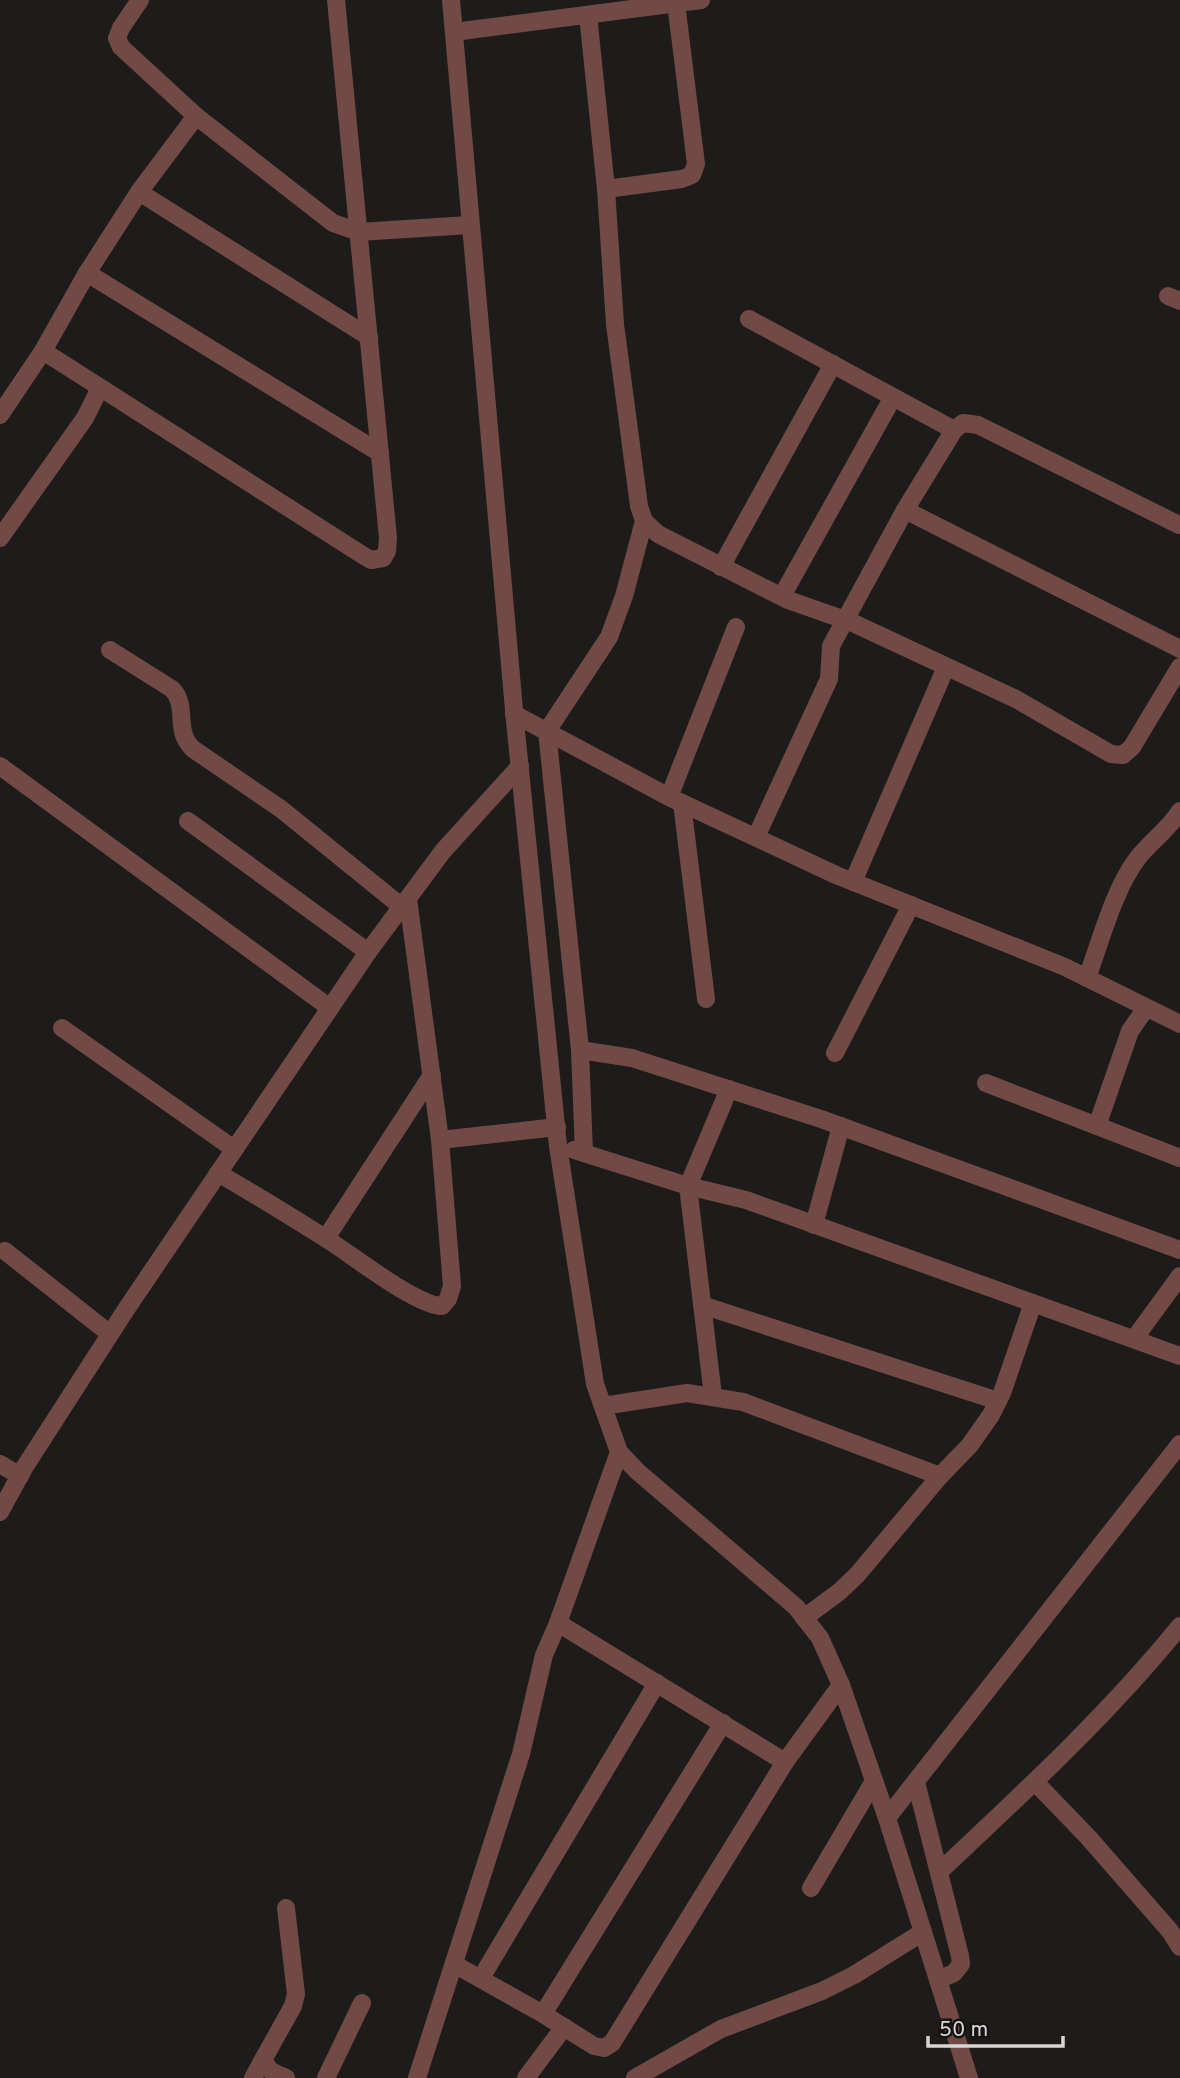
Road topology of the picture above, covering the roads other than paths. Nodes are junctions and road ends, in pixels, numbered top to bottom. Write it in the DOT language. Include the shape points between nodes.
graph roads {
  1 [pos="140,0"];
  2 [pos="336,0"];
  3 [pos="451,0"];
  4 [pos="701,0"];
  5 [pos="676,3"];
  6 [pos="588,15"];
  7 [pos="454,32"];
  8 [pos="197,116"];
  9 [pos="606,189"];
  10 [pos="139,192"];
  11 [pos="469,225"];
  12 [pos="359,232"];
  13 [pos="87,273"];
  14 [pos="749,319"];
  15 [pos="369,337"];
  16 [pos="43,351"];
  17 [pos="833,364"];
  18 [pos="100,388"];
  19 [pos="893,397"];
  20 [pos="0,415"];
  21 [pos="954,429"];
  22 [pos="380,453"];
  23 [pos="905,510"];
  24 [pos="644,521"];
  25 [pos="1179,525"];
  26 [pos="0,538"];
  27 [pos="721,567"];
  28 [pos="782,596"];
  29 [pos="845,620"];
  30 [pos="736,627"];
  31 [pos="1180,649"];
  32 [pos="110,650"];
  33 [pos="946,667"];
  34 [pos="1180,667"];
  35 [pos="514,714"];
  36 [pos="547,731"];
  37 [pos="0,765"];
  38 [pos="520,765"];
  39 [pos="675,800"];
  40 [pos="1180,811"];
  41 [pos="188,821"];
  42 [pos="756,837"];
  43 [pos="853,882"];
  44 [pos="405,903"];
  45 [pos="911,905"];
  46 [pos="368,953"];
  47 [pos="1087,978"];
  48 [pos="706,999"];
  49 [pos="330,1008"];
  50 [pos="1146,1008"];
  51 [pos="1180,1024"];
  52 [pos="62,1028"];
  53 [pos="580,1050"];
  54 [pos="835,1053"];
  55 [pos="432,1075"];
  56 [pos="986,1083"];
  57 [pos="729,1089"];
  58 [pos="841,1126"];
  59 [pos="1097,1126"];
  60 [pos="557,1127"];
  61 [pos="440,1140"];
  62 [pos="558,1146"];
  63 [pos="234,1149"];
  64 [pos="584,1153"];
  65 [pos="1180,1158"];
  66 [pos="218,1173"];
  67 [pos="688,1186"];
  68 [pos="814,1225"];
  69 [pos="326,1238"];
  70 [pos="1180,1250"];
  71 [pos="5,1251"];
  72 [pos="1180,1276"];
  73 [pos="1033,1303"];
  74 [pos="702,1305"];
  75 [pos="110,1334"];
  76 [pos="1134,1339"];
  77 [pos="1180,1356"];
  78 [pos="713,1396"];
  79 [pos="998,1401"];
  80 [pos="603,1406"];
  81 [pos="1180,1444"];
  82 [pos="619,1452"];
  83 [pos="0,1464"];
  84 [pos="20,1476"];
  85 [pos="940,1476"];
  86 [pos="0,1512"];
  87 [pos="804,1618"];
  88 [pos="558,1623"];
  89 [pos="1180,1626"];
  90 [pos="657,1683"];
  91 [pos="841,1685"];
  92 [pos="723,1723"];
  93 [pos="785,1762"];
  94 [pos="874,1781"];
  95 [pos="916,1782"];
  96 [pos="1035,1783"];
  97 [pos="887,1818"];
  98 [pos="939,1872"];
  99 [pos="811,1888"];
  100 [pos="286,1908"];
  101 [pos="923,1932"];
  102 [pos="1180,1947"];
  103 [pos="454,1964"];
  104 [pos="481,1978"];
  105 [pos="938,1980"];
  106 [pos="362,2003"];
  107 [pos="543,2014"];
  108 [pos="564,2027"];
  109 [pos="264,2058"];
  110 [pos="253,2078"];
  111 [pos="286,2078"];
  112 [pos="326,2078"];
  113 [pos="418,2078"];
  114 [pos="526,2078"];
  115 [pos="635,2078"];
  116 [pos="969,2078"];
  1 -- 8 [label="street" via="121,28 117,38 121,47"];
  2 -- 12 [label="street"];
  3 -- 7 [label="street"];
  4 -- 5 [label="street"];
  5 -- 6 [label="street"];
  5 -- 9 [label="street" via="696,164 692,175"];
  6 -- 7 [label="street"];
  6 -- 9 [label="street"];
  7 -- 11 [label="street"];
  8 -- 10 [label="street"];
  8 -- 12 [label="street" via="333,223"];
  9 -- 24 [label="street" via="615,324"];
  10 -- 13 [label="street"];
  10 -- 15 [label="street"];
  11 -- 12 [label="street"];
  11 -- 35 [label="street"];
  12 -- 15 [label="street"];
  13 -- 16 [label="street"];
  13 -- 22 [label="street"];
  14 -- 17 [label="street"];
  15 -- 22 [label="street"];
  16 -- 18 [label="street"];
  16 -- 20 [label="street"];
  17 -- 19 [label="street"];
  17 -- 27 [label="street"];
  18 -- 22 [label="street" via="364,556 378,560 387,551 388,538"];
  18 -- 26 [label="street" via="85,418"];
  19 -- 21 [label="street"];
  19 -- 28 [label="street"];
  21 -- 23 [label="street"];
  21 -- 25 [label="street" via="963,423 978,425"];
  23 -- 29 [label="street"];
  23 -- 31 [label="street"];
  24 -- 27 [label="street" via="658,534"];
  24 -- 36 [label="street" via="609,637"];
  27 -- 28 [label="street"];
  28 -- 29 [label="street"];
  29 -- 33 [label="street"];
  29 -- 42 [label="street" via="831,646 829,678"];
  30 -- 39 [label="street"];
  32 -- 44 [label="street" via="178,695 182,733 193,749"];
  33 -- 34 [label="street" via="1016,699 1111,754 1123,755"];
  33 -- 43 [label="street"];
  35 -- 36 [label="street"];
  35 -- 38 [label="street"];
  36 -- 39 [label="street"];
  36 -- 53 [label="street"];
  37 -- 49 [label="street"];
  38 -- 44 [label="street" via="443,851"];
  38 -- 60 [label="street"];
  39 -- 42 [label="street"];
  39 -- 48 [label="street"];
  40 -- 47 [label="street" via="1137,859 1121,887"];
  41 -- 46 [label="street"];
  42 -- 43 [label="street"];
  43 -- 45 [label="street"];
  44 -- 46 [label="street"];
  44 -- 55 [label="street"];
  45 -- 47 [label="street"];
  45 -- 54 [label="street"];
  46 -- 49 [label="street"];
  47 -- 50 [label="street"];
  49 -- 63 [label="street"];
  50 -- 51 [label="street"];
  50 -- 59 [label="street" via="1130,1031"];
  52 -- 63 [label="street"];
  53 -- 57 [label="street" via="632,1058"];
  53 -- 64 [label="street"];
  55 -- 61 [label="street"];
  55 -- 69 [label="street"];
  56 -- 59 [label="street"];
  57 -- 58 [label="street"];
  57 -- 67 [label="street"];
  58 -- 68 [label="street"];
  58 -- 70 [label="street"];
  59 -- 65 [label="street"];
  60 -- 61 [label="street"];
  60 -- 62 [label="street"];
  61 -- 69 [label="street" via="452,1286 442,1306 415,1297"];
  62 -- 64 [label="street"];
  62 -- 80 [label="street" via="594,1384"];
  63 -- 66 [label="street"];
  64 -- 67 [label="street"];
  66 -- 69 [label="street"];
  66 -- 75 [label="street"];
  67 -- 68 [label="street" via="746,1200"];
  67 -- 74 [label="street"];
  68 -- 73 [label="street"];
  71 -- 75 [label="street"];
  72 -- 76 [label="street"];
  73 -- 76 [label="street"];
  73 -- 79 [label="street"];
  74 -- 78 [label="street"];
  74 -- 79 [label="street"];
  75 -- 84 [label="street"];
  76 -- 77 [label="street"];
  78 -- 80 [label="street" via="687,1393"];
  78 -- 85 [label="street" via="743,1402"];
  79 -- 85 [label="street" via="970,1446"];
  80 -- 82 [label="street"];
  81 -- 95 [label="street"];
  82 -- 87 [label="street"];
  82 -- 88 [label="street"];
  83 -- 84 [label="street"];
  84 -- 86 [label="street"];
  85 -- 87 [label="street" via="856,1575"];
  87 -- 91 [label="street" via="820,1638"];
  88 -- 90 [label="street"];
  88 -- 103 [label="street" via="544,1655 521,1754"];
  89 -- 96 [label="street"];
  90 -- 92 [label="street"];
  90 -- 104 [label="street"];
  91 -- 93 [label="street"];
  91 -- 94 [label="street"];
  92 -- 93 [label="street"];
  92 -- 107 [label="street"];
  93 -- 108 [label="street" via="612,2043 604,2048 594,2046"];
  94 -- 97 [label="street"];
  94 -- 99 [label="street"];
  95 -- 97 [label="street"];
  95 -- 98 [label="street"];
  96 -- 98 [label="street"];
  96 -- 102 [label="street" via="1088,1837"];
  97 -- 101 [label="street"];
  98 -- 105 [label="street" via="961,1964"];
  100 -- 109 [label="street" via="296,1994"];
  101 -- 105 [label="street"];
  101 -- 115 [label="street" via="854,1975 721,2029"];
  103 -- 104 [label="street"];
  103 -- 113 [label="street"];
  104 -- 107 [label="street"];
  105 -- 116 [label="street"];
  106 -- 112 [label="street"];
  107 -- 108 [label="street"];
  108 -- 114 [label="street"];
  109 -- 110 [label="street"];
  109 -- 111 [label="street" via="265,2066"];
}
